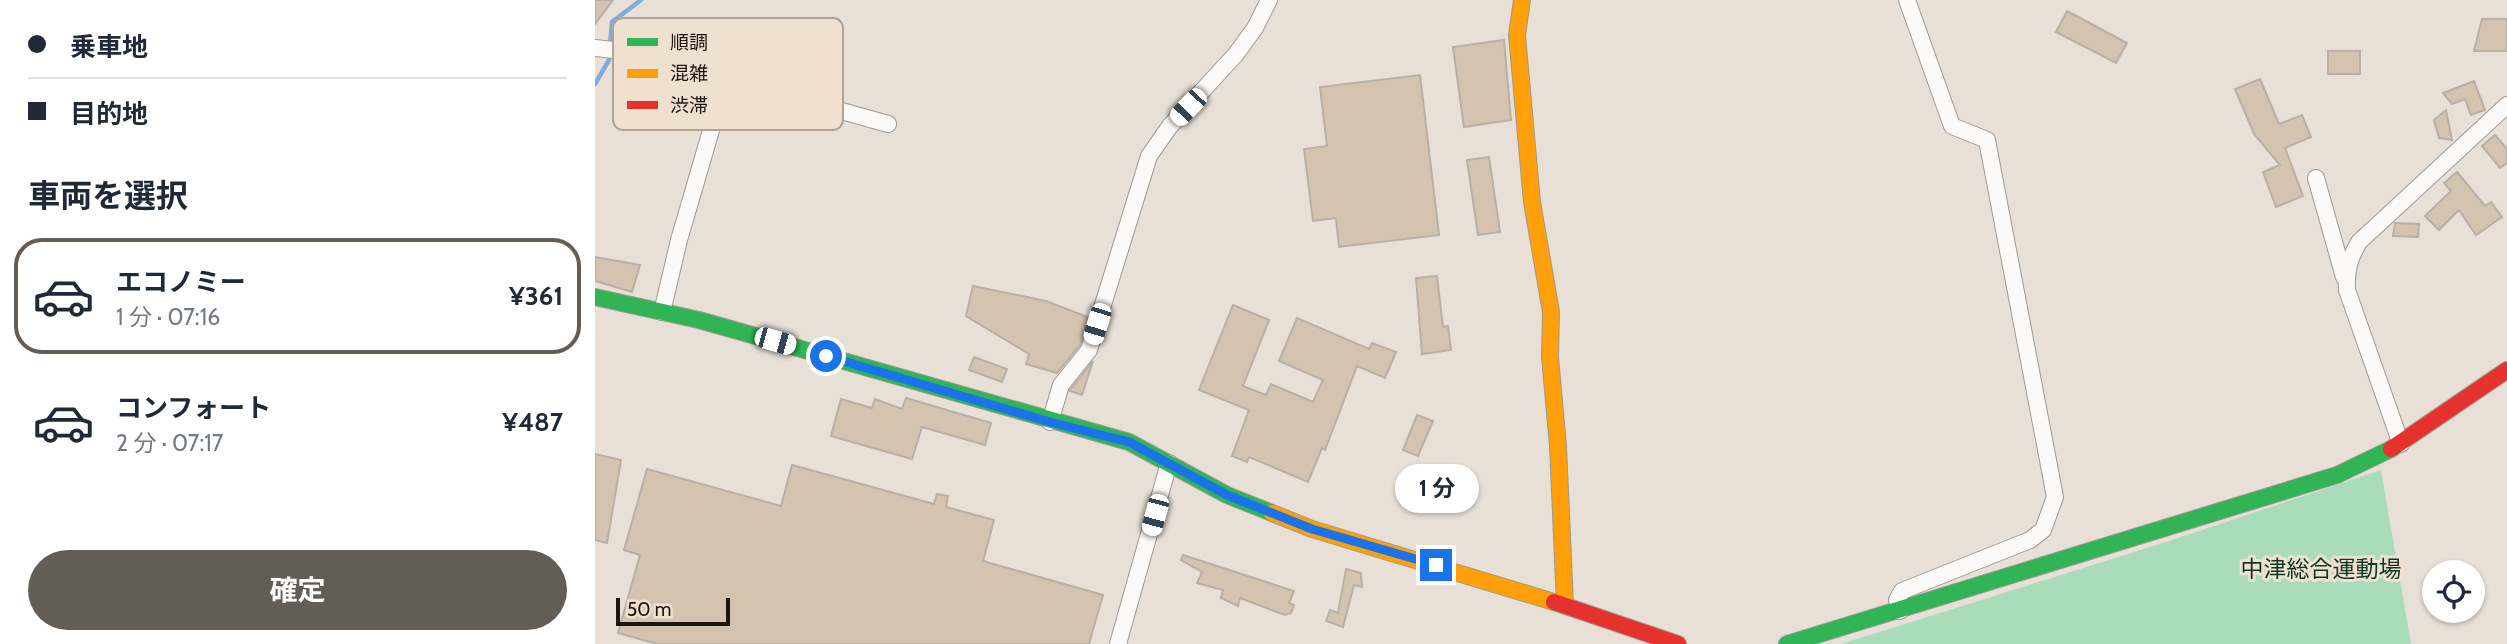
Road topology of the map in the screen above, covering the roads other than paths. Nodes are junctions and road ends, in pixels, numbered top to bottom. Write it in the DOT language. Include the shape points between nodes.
graph roads {
  1 [pos="1269,0"];
  2 [pos="1522,0"];
  3 [pos="1907,0"];
  4 [pos="595,48"];
  5 [pos="613,50"];
  6 [pos="2507,105"];
  7 [pos="843,112"];
  8 [pos="888,124"];
  9 [pos="711,130"];
  10 [pos="2315,178"];
  11 [pos="2347,290"];
  12 [pos="595,297"];
  13 [pos="662,312"];
  14 [pos="2505,375"];
  15 [pos="1050,422"];
  16 [pos="2401,444"];
  17 [pos="1169,463"];
  18 [pos="1565,604"];
  19 [pos="1900,611"];
  20 [pos="1118,644"];
  21 [pos="1678,644"];
  22 [pos="1787,644"];
  1 -- 15 [label="street" via="1236,54 1149,156 1089,350 1061,385"];
  2 -- 18 [label="street" via="1517,36 1532,202 1552,312 1550,357"];
  3 -- 19 [label="street" via="1952,126 1987,139 2056,497 2051,516 2037,535 1902,591 1897,600"];
  4 -- 5 [label="street"];
  6 -- 11 [label="street" via="2359,242 2346,273"];
  7 -- 8 [label="street"];
  9 -- 13 [label="street"];
  10 -- 11 [label="street"];
  11 -- 16 [label="street"];
  12 -- 13 [label="street"];
  13 -- 15 [label="street"];
  14 -- 16 [label="street"];
  15 -- 17 [label="street" via="1129,442"];
  16 -- 19 [label="street" via="2337,475"];
  17 -- 18 [label="street" via="1227,495 1312,529"];
  17 -- 20 [label="street"];
  18 -- 21 [label="street"];
  19 -- 22 [label="street"];
}
